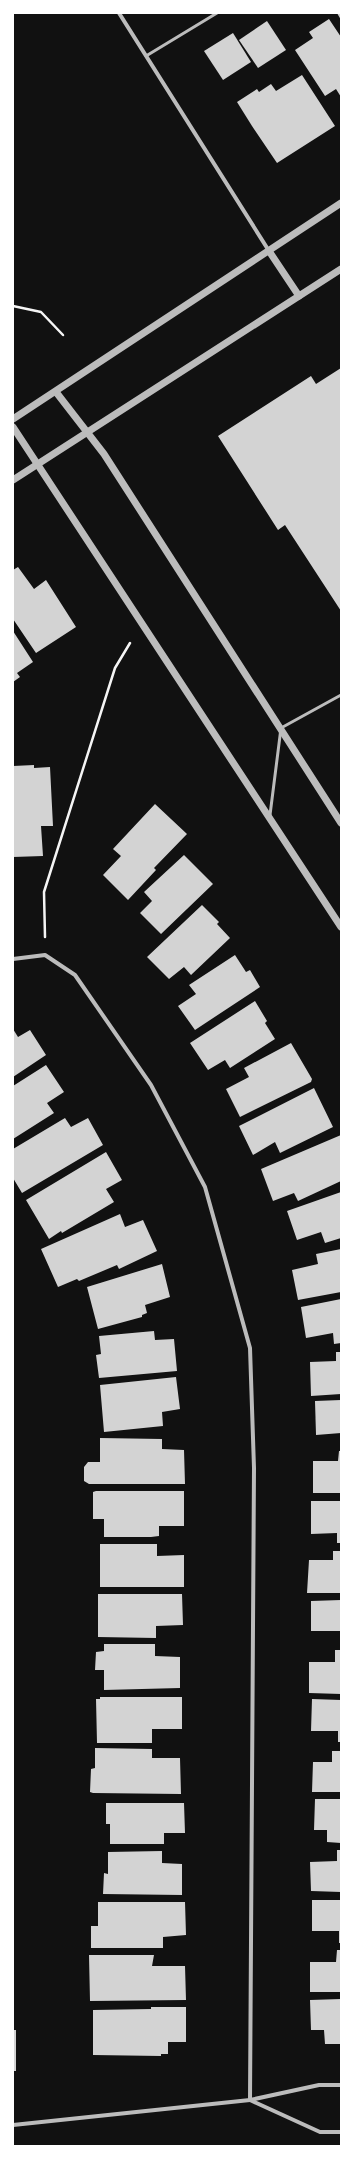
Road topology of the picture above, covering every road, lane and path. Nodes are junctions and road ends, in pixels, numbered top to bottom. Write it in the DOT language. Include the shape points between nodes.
graph roads {
  1 [pos="119,13"];
  2 [pos="217,13"];
  3 [pos="146,56"];
  4 [pos="341,203"];
  5 [pos="269,251"];
  6 [pos="341,269"];
  7 [pos="299,296"];
  8 [pos="13,306"];
  9 [pos="63,335"];
  10 [pos="56,392"];
  11 [pos="13,419"];
  12 [pos="13,427"];
  13 [pos="88,432"];
  14 [pos="37,465"];
  15 [pos="13,480"];
  16 [pos="141,623"];
  17 [pos="341,695"];
  18 [pos="281,728"];
  19 [pos="269,818"];
  20 [pos="341,823"];
  21 [pos="341,927"];
  22 [pos="45,955"];
  23 [pos="13,959"];
  24 [pos="341,2085"];
  25 [pos="250,2100"];
  26 [pos="13,2125"];
  27 [pos="341,2132"];
  1 -- 3 [label="street"];
  2 -- 3 [label="lane"];
  3 -- 5 [label="street"];
  4 -- 5 [label="street"];
  5 -- 7 [label="street"];
  5 -- 10 [label="street"];
  6 -- 7 [label="street"];
  7 -- 13 [label="street"];
  8 -- 9 [label="path" via="41,312"];
  10 -- 11 [label="street"];
  10 -- 13 [label="street"];
  12 -- 14 [label="street"];
  13 -- 14 [label="street"];
  13 -- 18 [label="street"];
  14 -- 15 [label="street"];
  14 -- 16 [label="street"];
  16 -- 19 [label="street"];
  16 -- 22 [label="path" via="115,668 44,892"];
  17 -- 18 [label="lane"];
  18 -- 19 [label="lane"];
  18 -- 20 [label="street"];
  19 -- 21 [label="street"];
  22 -- 23 [label="street"];
  22 -- 25 [label="street" via="75,975 84,988 151,1086 205,1187 250,1348 254,1468"];
  24 -- 25 [label="street" via="319,2085"];
  25 -- 26 [label="street"];
  25 -- 27 [label="street" via="320,2132"];
}
